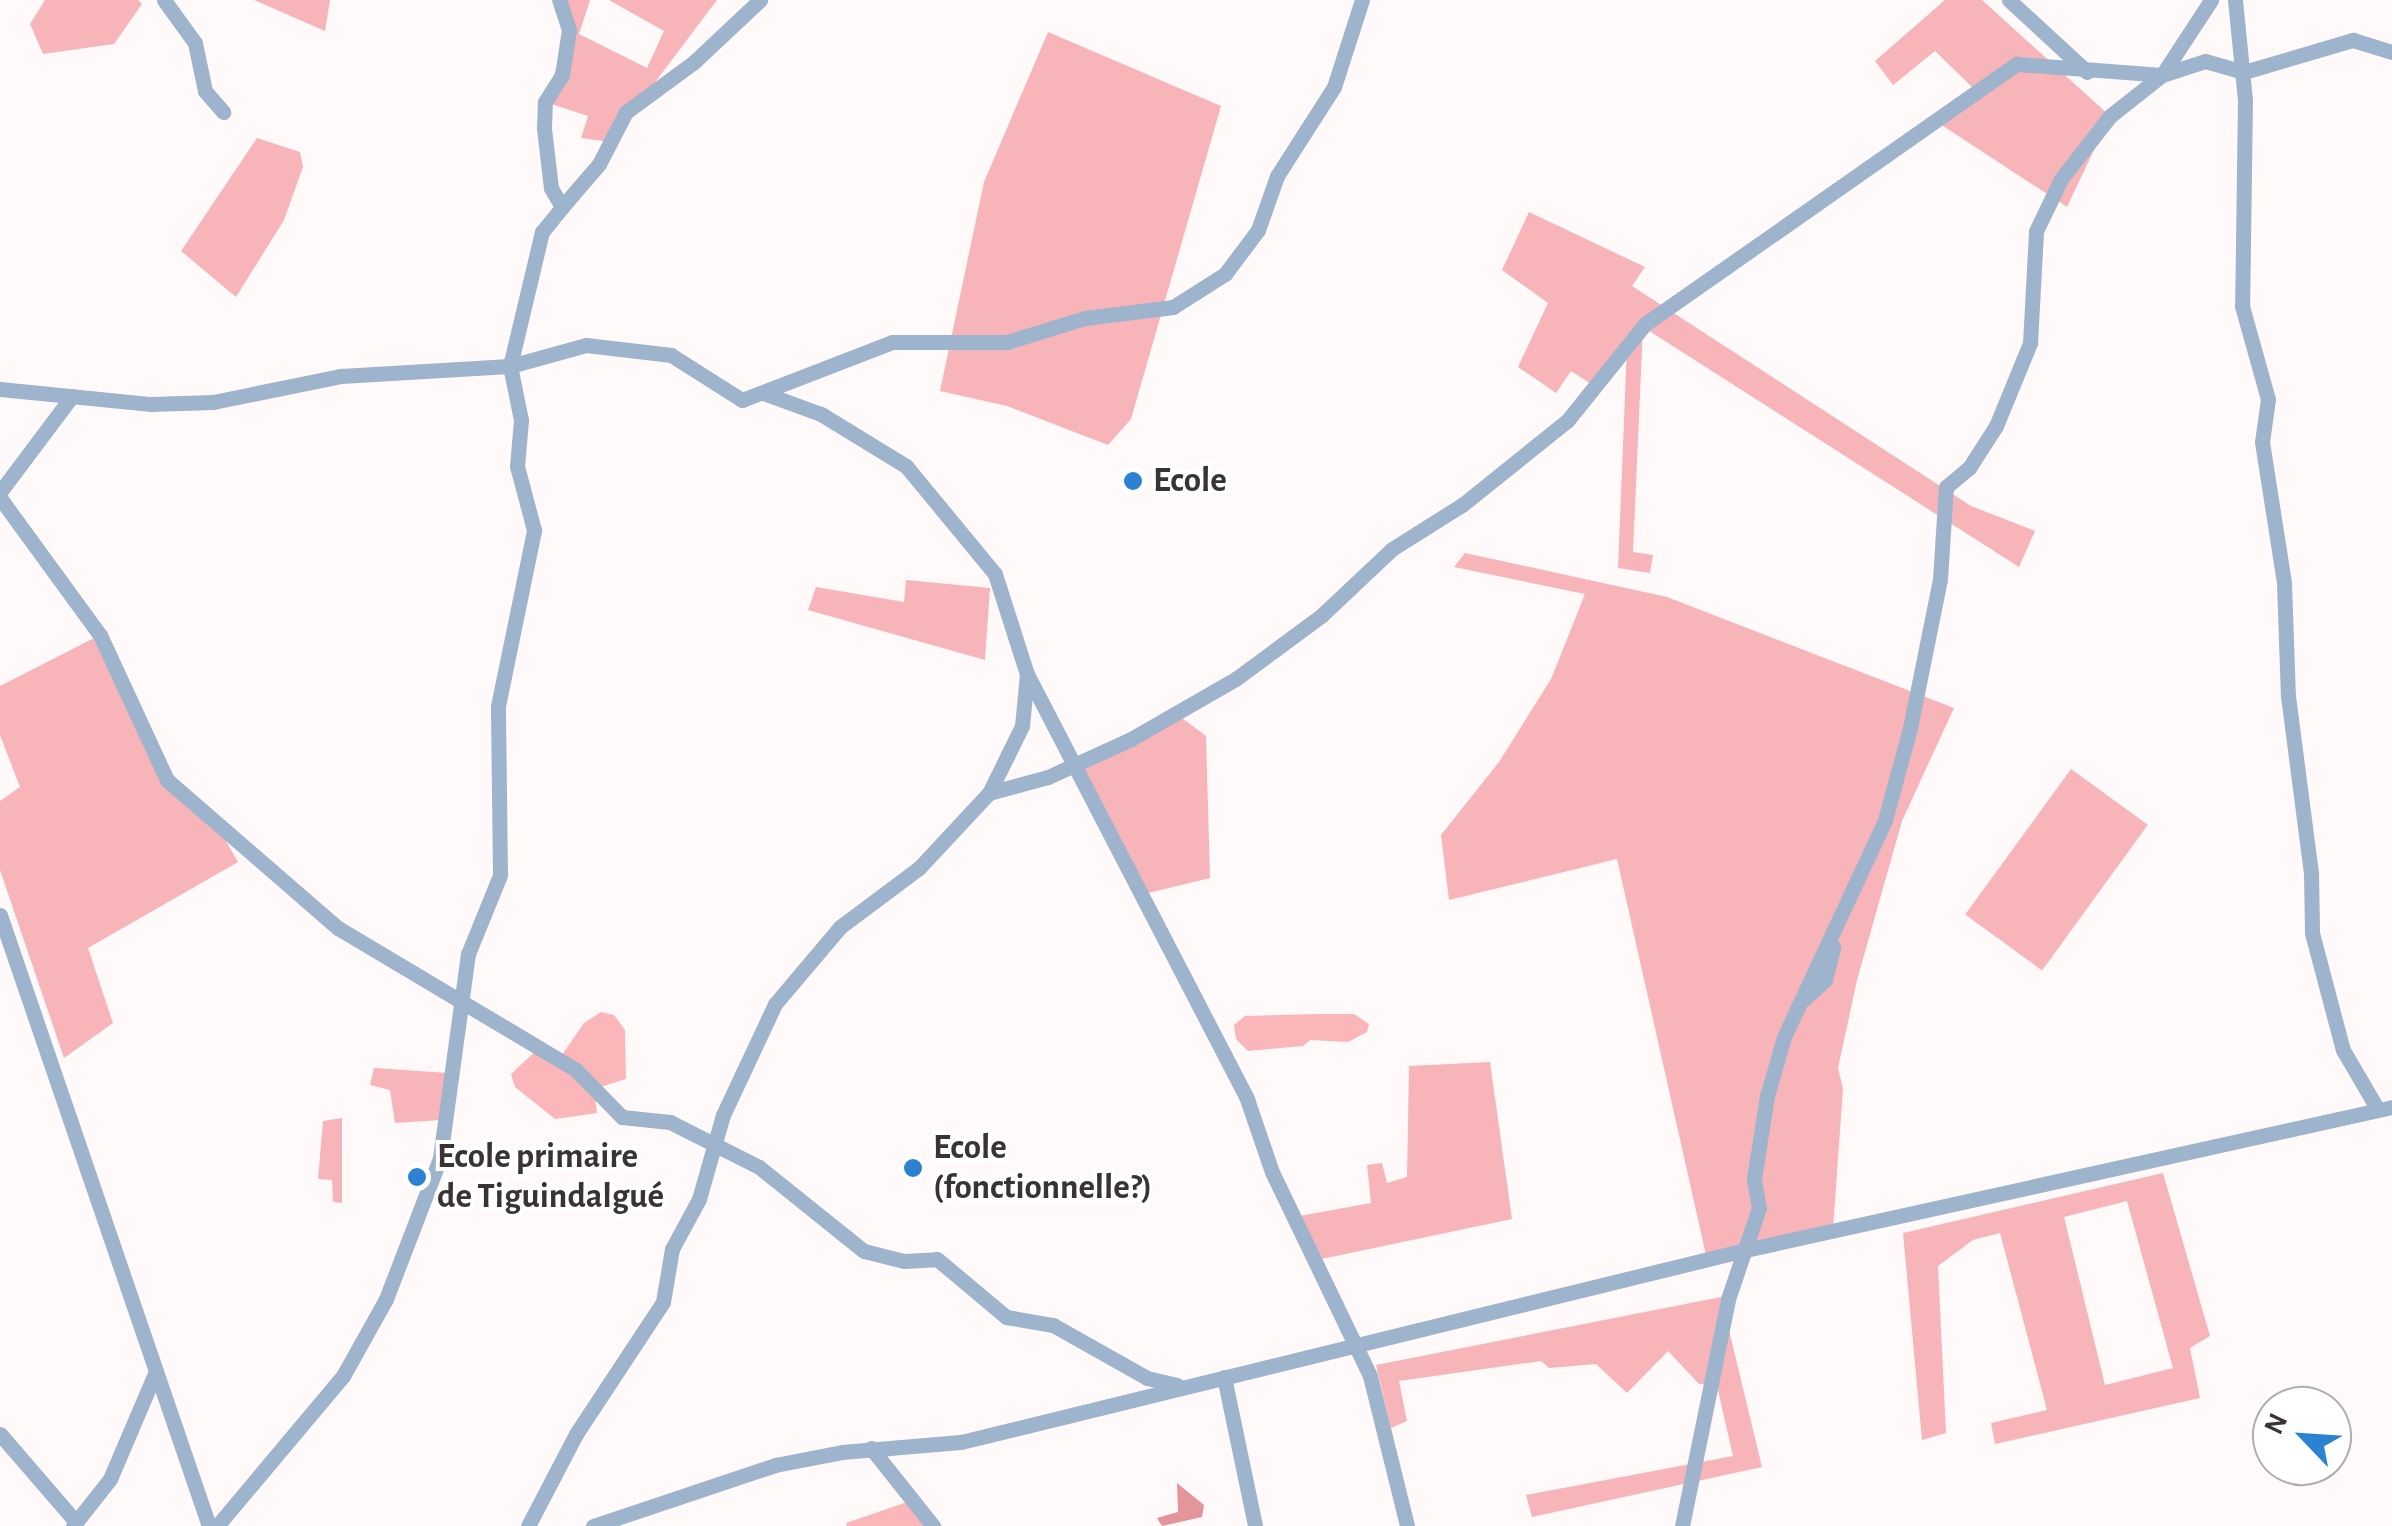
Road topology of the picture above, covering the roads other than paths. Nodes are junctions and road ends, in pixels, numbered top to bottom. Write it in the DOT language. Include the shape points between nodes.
graph roads {
  1 [pos="164,0"];
  2 [pos="559,0"];
  3 [pos="760,0"];
  4 [pos="1362,0"];
  5 [pos="2009,0"];
  6 [pos="2211,0"];
  7 [pos="2236,0"];
  8 [pos="2392,52"];
  9 [pos="2087,72"];
  10 [pos="2244,72"];
  11 [pos="2162,76"];
  12 [pos="223,112"];
  13 [pos="562,207"];
  14 [pos="510,366"];
  15 [pos="0,389"];
  16 [pos="762,394"];
  17 [pos="72,396"];
  18 [pos="0,495"];
  19 [pos="1027,674"];
  20 [pos="1073,764"];
  21 [pos="989,793"];
  22 [pos="0,916"];
  23 [pos="460,1006"];
  24 [pos="2385,1108"];
  25 [pos="713,1147"];
  26 [pos="1742,1251"];
  27 [pos="1357,1347"];
  28 [pos="156,1372"];
  29 [pos="1224,1377"];
  30 [pos="1191,1386"];
  31 [pos="0,1434"];
  32 [pos="870,1448"];
  33 [pos="74,1524"];
  34 [pos="213,1526"];
  35 [pos="528,1526"];
  36 [pos="593,1526"];
  37 [pos="933,1526"];
  38 [pos="1255,1526"];
  39 [pos="1406,1526"];
  40 [pos="1682,1526"];
  1 -- 12 [label="street" via="195,43 205,91"];
  2 -- 13 [label="street" via="569,30 562,75 545,102 544,128 551,188"];
  3 -- 13 [label="street" via="694,62 626,112 599,164"];
  4 -- 16 [label="street" via="1334,88 1277,176 1258,230 1205,291 1174,307 1084,318 1007,342 892,342"];
  5 -- 9 [label="street"];
  6 -- 11 [label="street"];
  7 -- 10 [label="street"];
  8 -- 10 [label="street" via="2353,40"];
  9 -- 11 [label="street"];
  9 -- 20 [label="street" via="2027,62 1982,85 1644,324 1567,421 1462,506 1392,550 1276,650 1131,740"];
  10 -- 11 [label="street" via="2206,61"];
  10 -- 24 [label="street" via="2242,306 2268,399 2262,442 2284,583 2288,696 2311,873 2312,933 2343,1050"];
  11 -- 26 [label="street" via="2088,138 2039,220 2030,343 1996,426 1969,468 1946,486 1940,578 1910,728 1885,820 1798,1005 1766,1096 1754,1179 1759,1208"];
  13 -- 14 [label="street" via="542,232"];
  14 -- 16 [label="street" via="586,345 610,347 671,355 742,400"];
  14 -- 17 [label="street" via="367,373 213,402"];
  14 -- 23 [label="street" via="522,420 518,466 534,530 498,706 500,875 468,954"];
  15 -- 17 [label="street"];
  16 -- 19 [label="street" via="821,414 885,450 927,486 995,574"];
  17 -- 18 [label="street"];
  18 -- 23 [label="street" via="100,635 167,780 338,928 418,972"];
  19 -- 20 [label="street"];
  19 -- 21 [label="street" via="1022,726"];
  20 -- 21 [label="street"];
  20 -- 27 [label="street" via="1162,928 1206,1030 1238,1080 1272,1172"];
  21 -- 25 [label="street" via="919,868 840,927 797,974 775,1004"];
  22 -- 28 [label="street"];
  23 -- 25 [label="street" via="576,1070 622,1117 670,1122"];
  23 -- 34 [label="street" via="440,1158 386,1299 317,1413"];
  24 -- 26 [label="street"];
  25 -- 30 [label="street" via="759,1167 864,1251 904,1261 936,1259 1006,1317 1053,1325 1146,1378"];
  25 -- 35 [label="street" via="699,1199 672,1249 662,1302 576,1434"];
  26 -- 27 [label="street"];
  26 -- 40 [label="street" via="1708,1380"];
  27 -- 29 [label="street"];
  27 -- 39 [label="street"];
  28 -- 33 [label="street" via="110,1479"];
  28 -- 34 [label="street"];
  29 -- 30 [label="street"];
  29 -- 38 [label="street"];
  30 -- 32 [label="street" via="961,1442"];
  31 -- 33 [label="street"];
  32 -- 36 [label="street" via="775,1466"];
  32 -- 37 [label="street"];
}
